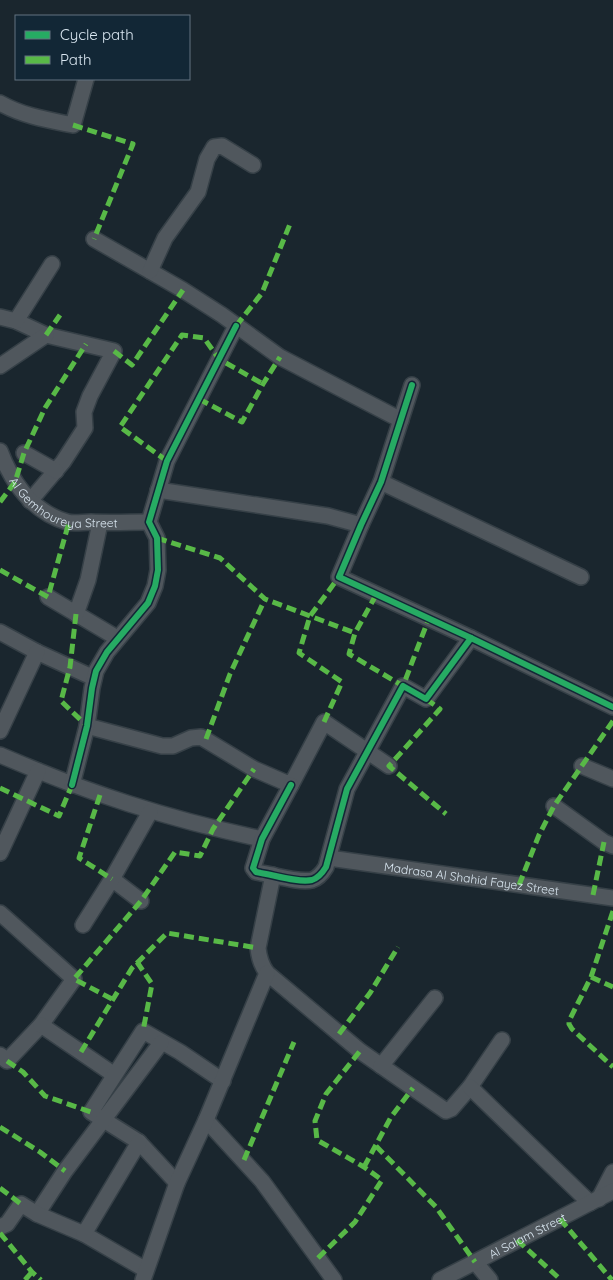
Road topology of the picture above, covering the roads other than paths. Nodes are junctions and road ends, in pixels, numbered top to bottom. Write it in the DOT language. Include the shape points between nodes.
graph roads {
  1 [pos="86,80"];
  2 [pos="0,103"];
  3 [pos="253,165"];
  4 [pos="94,239"];
  5 [pos="52,264"];
  6 [pos="150,271"];
  7 [pos="0,317"];
  8 [pos="16,320"];
  9 [pos="236,326"];
  10 [pos="46,335"];
  11 [pos="0,366"];
  12 [pos="412,385"];
  13 [pos="401,420"];
  14 [pos="0,451"];
  15 [pos="24,453"];
  16 [pos="56,471"];
  17 [pos="381,482"];
  18 [pos="158,490"];
  19 [pos="30,501"];
  20 [pos="149,522"];
  21 [pos="100,523"];
  22 [pos="361,525"];
  23 [pos="581,577"];
  24 [pos="48,597"];
  25 [pos="76,614"];
  26 [pos="0,632"];
  27 [pos="117,638"];
  28 [pos="471,638"];
  29 [pos="37,652"];
  30 [pos="94,678"];
  31 [pos="613,707"];
  32 [pos="87,726"];
  33 [pos="0,731"];
  34 [pos="368,752"];
  35 [pos="0,755"];
  36 [pos="389,766"];
  37 [pos="582,766"];
  38 [pos="38,771"];
  39 [pos="613,780"];
  40 [pos="72,785"];
  41 [pos="291,785"];
  42 [pos="554,806"];
  43 [pos="150,812"];
  44 [pos="262,839"];
  45 [pos="613,846"];
  46 [pos="0,853"];
  47 [pos="330,858"];
  48 [pos="273,875"];
  49 [pos="112,879"];
  50 [pos="613,898"];
  51 [pos="141,901"];
  52 [pos="0,913"];
  53 [pos="83,925"];
  54 [pos="267,973"];
  55 [pos="435,998"];
  56 [pos="41,1025"];
  57 [pos="502,1040"];
  58 [pos="161,1043"];
  59 [pos="0,1055"];
  60 [pos="381,1066"];
  61 [pos="114,1074"];
  62 [pos="223,1081"];
  63 [pos="470,1087"];
  64 [pos="104,1120"];
  65 [pos="206,1120"];
  66 [pos="140,1142"];
  67 [pos="613,1172"];
  68 [pos="177,1182"];
  69 [pos="613,1192"];
  70 [pos="594,1201"];
  71 [pos="36,1214"];
  72 [pos="0,1227"];
  73 [pos="84,1234"];
  74 [pos="475,1262"];
  75 [pos="145,1275"];
  76 [pos="334,1280"];
  77 [pos="440,1280"];
  78 [pos="490,1280"];
  1 -- 2 [label="street" via="73,125 26,115"];
  3 -- 6 [label="street" via="222,146 214,147 194,198 165,238"];
  4 -- 6 [label="street"];
  5 -- 8 [label="street"];
  6 -- 9 [label="street"];
  7 -- 8 [label="street"];
  8 -- 10 [label="street"];
  9 -- 13 [label="street" via="280,357"];
  9 -- 18 [label="street" via="167,461"];
  10 -- 11 [label="street"];
  10 -- 16 [label="street" via="114,351 84,412 86,426"];
  12 -- 13 [label="street"];
  13 -- 17 [label="street"];
  14 -- 19 [label="street, Al Gemhoureya Street" via="12,476"];
  15 -- 16 [label="street"];
  16 -- 19 [label="street"];
  17 -- 22 [label="street"];
  17 -- 23 [label="street"];
  18 -- 20 [label="street"];
  18 -- 22 [label="street" via="328,516"];
  19 -- 21 [label="street, Al Gemhoureya Street" via="48,514 69,522"];
  20 -- 21 [label="street, Al Gemhoureya Street"];
  20 -- 27 [label="street" via="157,538 155,586 148,603"];
  21 -- 25 [label="street" via="88,580"];
  22 -- 28 [label="street" via="339,577"];
  24 -- 25 [label="street"];
  25 -- 27 [label="street"];
  26 -- 29 [label="street"];
  27 -- 30 [label="street"];
  28 -- 31 [label="street"];
  28 -- 34 [label="street" via="426,700 403,686"];
  29 -- 30 [label="street"];
  29 -- 33 [label="street"];
  30 -- 32 [label="street"];
  32 -- 40 [label="street"];
  32 -- 41 [label="street" via="162,746 201,737 246,765"];
  34 -- 36 [label="street"];
  34 -- 41 [label="street" via="324,722"];
  34 -- 47 [label="street" via="347,789"];
  35 -- 38 [label="street"];
  37 -- 39 [label="street"];
  38 -- 40 [label="street"];
  38 -- 46 [label="street"];
  40 -- 43 [label="street"];
  41 -- 44 [label="street"];
  42 -- 45 [label="street"];
  43 -- 44 [label="street"];
  43 -- 49 [label="street"];
  44 -- 48 [label="street" via="253,868 256,872"];
  47 -- 48 [label="street" via="321,875 313,880"];
  47 -- 50 [label="street, Madrasa Al Shahid Fayez Street"];
  48 -- 54 [label="street" via="258,948"];
  49 -- 51 [label="street"];
  49 -- 53 [label="street"];
  52 -- 56 [label="street" via="74,979"];
  54 -- 60 [label="street"];
  54 -- 62 [label="street"];
  55 -- 60 [label="street"];
  56 -- 59 [label="street" via="7,1061"];
  56 -- 61 [label="street"];
  57 -- 63 [label="street"];
  58 -- 61 [label="street" via="142,1031"];
  58 -- 62 [label="street"];
  58 -- 64 [label="street"];
  60 -- 63 [label="street" via="446,1111"];
  61 -- 64 [label="street" via="91,1112"];
  62 -- 65 [label="street"];
  63 -- 70 [label="street"];
  64 -- 66 [label="street"];
  64 -- 71 [label="street"];
  65 -- 68 [label="street"];
  65 -- 76 [label="street" via="262,1181"];
  66 -- 68 [label="street"];
  66 -- 73 [label="street"];
  67 -- 70 [label="street"];
  68 -- 75 [label="street"];
  69 -- 70 [label="street, Al Salam Street"];
  70 -- 74 [label="street, Al Salam Street"];
  71 -- 72 [label="street" via="22,1204 7,1224"];
  71 -- 73 [label="street"];
  73 -- 75 [label="street"];
  74 -- 77 [label="street, Al Salam Street"];
  74 -- 78 [label="street"];
}
